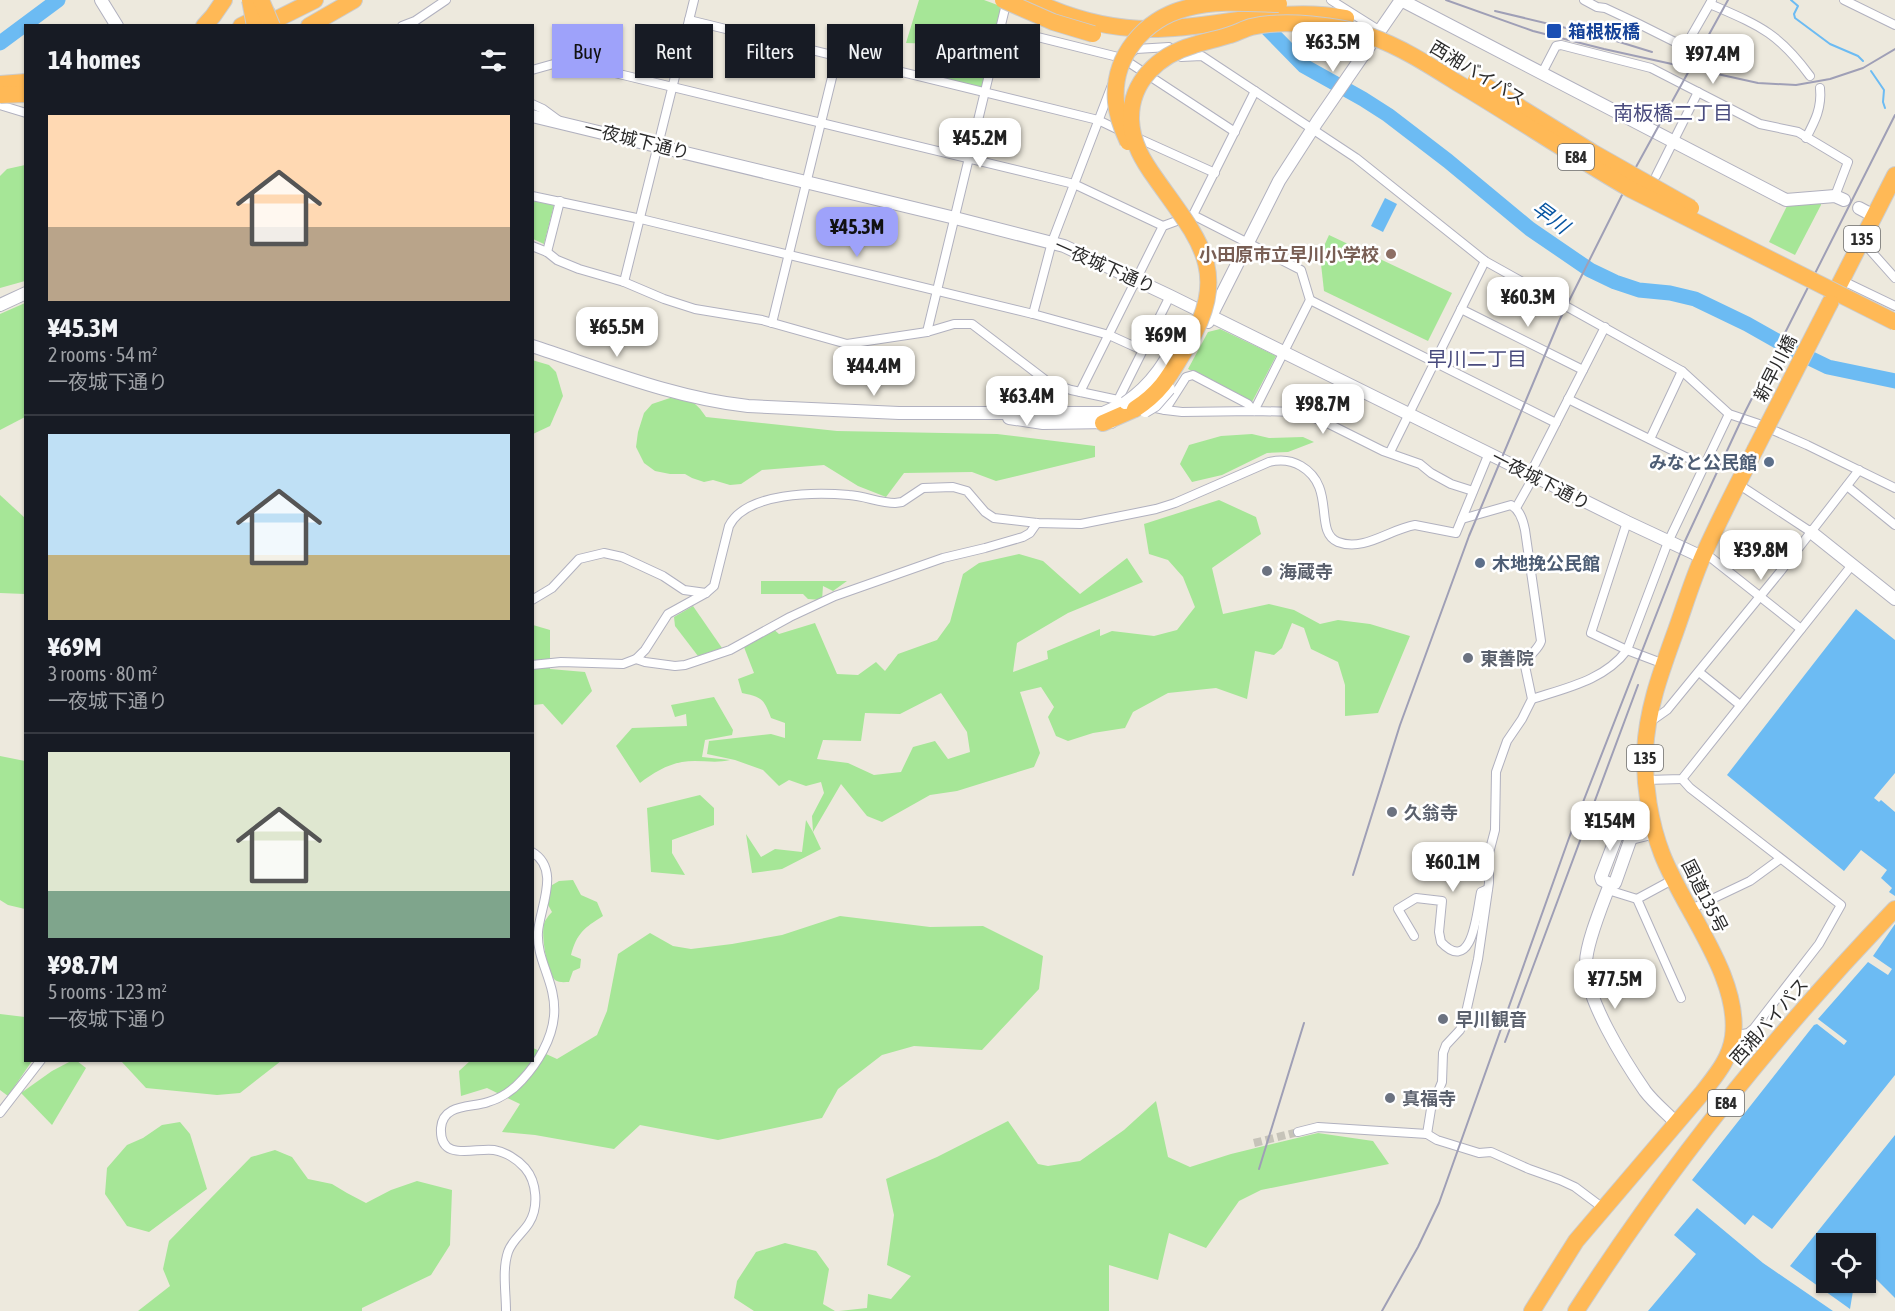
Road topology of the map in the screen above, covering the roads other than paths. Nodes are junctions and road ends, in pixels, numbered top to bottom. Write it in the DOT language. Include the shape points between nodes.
graph roads {
  1 [pos="100,0"];
  2 [pos="224,0"];
  3 [pos="250,0"];
  4 [pos="259,0"];
  5 [pos="293,0"];
  6 [pos="354,0"];
  7 [pos="446,0"];
  8 [pos="694,0"];
  9 [pos="1005,0"];
  10 [pos="1032,0"];
  11 [pos="1331,0"];
  12 [pos="1401,0"];
  13 [pos="1584,0"];
  14 [pos="1844,0"];
  15 [pos="312,1"];
  16 [pos="1711,2"];
  17 [pos="1346,18"];
  18 [pos="689,20"];
  19 [pos="113,23"];
  20 [pos="206,24"];
  21 [pos="244,24"];
  22 [pos="255,24"];
  23 [pos="262,24"];
  24 [pos="266,24"];
  25 [pos="271,24"];
  26 [pos="312,24"];
  27 [pos="407,24"];
  28 [pos="1002,24"];
  29 [pos="1895,25"];
  30 [pos="1251,27"];
  31 [pos="1376,36"];
  32 [pos="1040,38"];
  33 [pos="1685,47"];
  34 [pos="827,54"];
  35 [pos="1701,57"];
  36 [pos="1123,59"];
  37 [pos="534,69"];
  38 [pos="903,73"];
  39 [pos="1542,73"];
  40 [pos="1810,76"];
  41 [pos="832,78"];
  42 [pos="988,78"];
  43 [pos="24,82"];
  44 [pos="672,86"];
  45 [pos="1820,88"];
  46 [pos="1255,91"];
  47 [pos="984,92"];
  48 [pos="1698,92"];
  49 [pos="6,96"];
  50 [pos="534,105"];
  51 [pos="24,111"];
  52 [pos="534,116"];
  53 [pos="1098,120"];
  54 [pos="561,122"];
  55 [pos="821,123"];
  56 [pos="1315,125"];
  57 [pos="1234,132"];
  58 [pos="1806,138"];
  59 [pos="1673,142"];
  60 [pos="658,146"];
  61 [pos="969,158"];
  62 [pos="1215,172"];
  63 [pos="1895,175"];
  64 [pos="1656,176"];
  65 [pos="807,182"];
  66 [pos="1074,184"];
  67 [pos="534,196"];
  68 [pos="1839,198"];
  69 [pos="560,201"];
  70 [pos="1859,208"];
  71 [pos="1193,215"];
  72 [pos="1874,216"];
  73 [pos="955,218"];
  74 [pos="641,219"];
  75 [pos="1163,226"];
  76 [pos="1861,240"];
  77 [pos="1052,242"];
  78 [pos="1247,243"];
  79 [pos="534,247"];
  80 [pos="547,252"];
  81 [pos="789,255"];
  82 [pos="1485,261"];
  83 [pos="1895,278"];
  84 [pos="1137,280"];
  85 [pos="1841,280"];
  86 [pos="624,282"];
  87 [pos="937,290"];
  88 [pos="24,293"];
  89 [pos="1170,296"];
  90 [pos="1832,299"];
  91 [pos="1310,300"];
  92 [pos="0,305"];
  93 [pos="1194,308"];
  94 [pos="1895,308"];
  95 [pos="1461,309"];
  96 [pos="1033,314"];
  97 [pos="1210,316"];
  98 [pos="1895,322"];
  99 [pos="772,323"];
  100 [pos="1605,327"];
  101 [pos="1895,327"];
  102 [pos="927,332"];
  103 [pos="1109,334"];
  104 [pos="534,347"];
  105 [pos="1142,350"];
  106 [pos="1284,353"];
  107 [pos="1435,362"];
  108 [pos="1583,370"];
  109 [pos="1682,371"];
  110 [pos="1080,392"];
  111 [pos="1568,399"];
  112 [pos="1131,406"];
  113 [pos="1165,410"];
  114 [pos="1254,411"];
  115 [pos="1409,414"];
  116 [pos="1728,414"];
  117 [pos="1103,418"];
  118 [pos="1556,423"];
  119 [pos="1650,440"];
  120 [pos="1755,450"];
  121 [pos="1390,453"];
  122 [pos="1489,453"];
  123 [pos="1704,466"];
  124 [pos="1859,470"];
  125 [pos="1532,475"];
  126 [pos="1738,484"];
  127 [pos="1847,486"];
  128 [pos="1895,488"];
  129 [pos="1473,491"];
  130 [pos="1516,508"];
  131 [pos="1462,519"];
  132 [pos="1627,522"];
  133 [pos="1037,523"];
  134 [pos="1895,525"];
  135 [pos="1811,532"];
  136 [pos="1668,542"];
  137 [pos="1704,555"];
  138 [pos="1852,565"];
  139 [pos="706,593"];
  140 [pos="1760,597"];
  141 [pos="534,599"];
  142 [pos="1895,599"];
  143 [pos="1801,629"];
  144 [pos="1627,650"];
  145 [pos="636,659"];
  146 [pos="1664,664"];
  147 [pos="534,665"];
  148 [pos="1698,672"];
  149 [pos="1532,699"];
  150 [pos="1740,705"];
  151 [pos="1647,724"];
  152 [pos="1682,779"];
  153 [pos="1646,780"];
  154 [pos="1655,832"];
  155 [pos="534,854"];
  156 [pos="1780,859"];
  157 [pos="1674,879"];
  158 [pos="1609,887"];
  159 [pos="1488,889"];
  160 [pos="1637,899"];
  161 [pos="1895,909"];
  162 [pos="1689,910"];
  163 [pos="1895,915"];
  164 [pos="1414,936"];
  165 [pos="1681,998"];
  166 [pos="1733,1036"];
  167 [pos="39,1062"];
  168 [pos="0,1113"];
  169 [pos="1677,1124"];
  170 [pos="1298,1132"];
  171 [pos="1427,1134"];
  172 [pos="1603,1208"];
  173 [pos="506,1311"];
  174 [pos="1532,1311"];
  175 [pos="1576,1311"];
  176 [pos="1581,1311"];
  1 -- 19 [label="street"];
  2 -- 20 [label="highway"];
  3 -- 22 [label="highway, bridge"];
  4 -- 23 [label="highway"];
  4 -- 25 [label="highway, bridge"];
  5 -- 21 [label="highway, bridge"];
  6 -- 26 [label="highway"];
  7 -- 27 [label="street"];
  8 -- 18 [label="street"];
  9 -- 28 [label="street"];
  9 -- 30 [label="highway, 西湘バイパス / E84, bridge" via="1053,22 1116,38 1168,39"];
  10 -- 17 [label="highway, 西湘バイパス / E84" via="1076,18 1134,28 1168,28 1288,14"];
  11 -- 31 [label="street"];
  12 -- 31 [label="street"];
  12 -- 39 [label="street"];
  13 -- 33 [label="street"];
  14 -- 29 [label="street"];
  15 -- 24 [label="highway"];
  16 -- 33 [label="street"];
  16 -- 40 [label="street" via="1770,33 1795,55"];
  17 -- 94 [label="highway, 西湘バイパス / E84, bridge" via="1421,48 1644,183 1807,268"];
  17 -- 112 [label="highway, bridge" via="1338,12 1306,5 1199,5 1152,24 1137,37 1124,57 1116,85 1122,128 1137,161 1193,242 1203,279 1201,307 1194,326 1160,382"];
  18 -- 34 [label="street"];
  18 -- 44 [label="street"];
  30 -- 98 [label="highway, 西湘バイパス / E84, bridge" via="1326,26 1382,41 1421,60 1630,189"];
  30 -- 112 [label="highway, bridge" via="1168,55 1149,71 1134,97 1131,122 1136,145 1198,241 1209,282 1207,305 1199,326 1160,389"];
  31 -- 56 [label="street"];
  32 -- 36 [label="street"];
  33 -- 35 [label="street"];
  36 -- 46 [label="street" via="1136,49 1168,48 1181,57 1202,56"];
  36 -- 53 [label="street"];
  36 -- 57 [label="street"];
  37 -- 44 [label="street" via="557,63 586,66"];
  38 -- 47 [label="street"];
  39 -- 48 [label="street" via="1556,46 1561,45 1650,68"];
  39 -- 59 [label="street"];
  41 -- 55 [label="street"];
  42 -- 47 [label="street"];
  43 -- 49 [label="highway, bridge"];
  44 -- 55 [label="street"];
  44 -- 60 [label="street"];
  45 -- 58 [label="street" via="1818,114"];
  46 -- 56 [label="street"];
  46 -- 57 [label="street"];
  47 -- 53 [label="street"];
  47 -- 61 [label="street"];
  48 -- 58 [label="street" via="1760,124 1798,132"];
  48 -- 59 [label="street"];
  49 -- 51 [label="street"];
  50 -- 54 [label="street"];
  52 -- 54 [label="street, 一夜城下通り"];
  53 -- 62 [label="street"];
  53 -- 66 [label="street"];
  54 -- 60 [label="street, 一夜城下通り"];
  55 -- 61 [label="street"];
  55 -- 65 [label="street"];
  56 -- 78 [label="street" via="1279,181"];
  56 -- 82 [label="street"];
  57 -- 62 [label="street"];
  58 -- 68 [label="street" via="1848,162"];
  59 -- 64 [label="street"];
  59 -- 68 [label="street" via="1786,200"];
  60 -- 65 [label="street, 一夜城下通り"];
  60 -- 74 [label="street"];
  61 -- 66 [label="street"];
  61 -- 73 [label="street"];
  62 -- 71 [label="street"];
  63 -- 72 [label="highway, 135"];
  65 -- 73 [label="street, 一夜城下通り"];
  65 -- 81 [label="street"];
  66 -- 75 [label="street"];
  66 -- 77 [label="street"];
  67 -- 69 [label="street"];
  69 -- 74 [label="street"];
  69 -- 80 [label="street"];
  70 -- 72 [label="street"];
  71 -- 75 [label="street"];
  71 -- 78 [label="street"];
  72 -- 76 [label="highway, 135"];
  73 -- 77 [label="street, 一夜城下通り"];
  73 -- 87 [label="street"];
  74 -- 81 [label="street"];
  74 -- 86 [label="street"];
  75 -- 84 [label="street"];
  76 -- 83 [label="street"];
  76 -- 85 [label="highway, 135"];
  77 -- 84 [label="street, 一夜城下通り"];
  77 -- 96 [label="street"];
  78 -- 91 [label="street" via="1302,270"];
  78 -- 97 [label="street"];
  79 -- 80 [label="street"];
  80 -- 86 [label="street" via="556,261"];
  81 -- 87 [label="street"];
  81 -- 99 [label="street"];
  82 -- 95 [label="street"];
  82 -- 100 [label="street"];
  84 -- 89 [label="street, 一夜城下通り"];
  84 -- 103 [label="street"];
  85 -- 90 [label="highway, 135"];
  85 -- 94 [label="street"];
  86 -- 99 [label="street" via="694,309"];
  87 -- 96 [label="street"];
  87 -- 102 [label="street"];
  88 -- 92 [label="street"];
  89 -- 93 [label="street, 一夜城下通り"];
  89 -- 105 [label="street"];
  90 -- 101 [label="highway"];
  90 -- 120 [label="highway, 新早川橋 / 135, bridge"];
  91 -- 106 [label="street"];
  91 -- 107 [label="street"];
  93 -- 97 [label="street, 一夜城下通り"];
  93 -- 112 [label="street, bridge" via="1152,381"];
  95 -- 107 [label="street"];
  95 -- 108 [label="street"];
  96 -- 103 [label="street"];
  97 -- 106 [label="street, 一夜城下通り"];
  97 -- 112 [label="street, bridge" via="1164,395 1155,405"];
  99 -- 102 [label="street" via="847,344"];
  100 -- 108 [label="street"];
  100 -- 109 [label="street"];
  102 -- 110 [label="street" via="954,324 972,324 1048,382"];
  103 -- 105 [label="street"];
  103 -- 110 [label="street"];
  104 -- 117 [label="street" via="692,397 723,403 981,413 1043,423"];
  105 -- 112 [label="street"];
  106 -- 114 [label="street"];
  106 -- 115 [label="street, 一夜城下通り"];
  107 -- 115 [label="street"];
  107 -- 118 [label="street"];
  108 -- 111 [label="street"];
  109 -- 116 [label="street"];
  109 -- 119 [label="street"];
  110 -- 112 [label="street"];
  111 -- 118 [label="street"];
  111 -- 119 [label="street"];
  112 -- 113 [label="street"];
  112 -- 117 [label="highway"];
  113 -- 114 [label="street"];
  113 -- 114 [label="street" via="1186,376 1194,375"];
  114 -- 121 [label="street" via="1298,412"];
  115 -- 121 [label="street"];
  115 -- 122 [label="street, 一夜城下通り"];
  116 -- 123 [label="street"];
  116 -- 124 [label="street"];
  118 -- 125 [label="street"];
  119 -- 123 [label="street"];
  120 -- 126 [label="highway, 国道135号 / 135"];
  121 -- 129 [label="street"];
  122 -- 125 [label="street, 一夜城下通り"];
  122 -- 129 [label="street"];
  123 -- 136 [label="street"];
  124 -- 127 [label="street"];
  124 -- 128 [label="street"];
  125 -- 130 [label="street"];
  125 -- 132 [label="street, 一夜城下通り"];
  126 -- 135 [label="street"];
  126 -- 137 [label="highway, 国道135号 / 135"];
  127 -- 134 [label="street"];
  127 -- 135 [label="street"];
  129 -- 131 [label="street"];
  130 -- 131 [label="street" via="1511,505"];
  130 -- 149 [label="street" via="1524,522 1541,641 1525,666"];
  131 -- 133 [label="street" via="1456,533 1415,525 1353,544 1338,542 1326,530 1316,478 1297,464 1276,460 1156,509 1081,524"];
  132 -- 136 [label="street, 一夜城下通り"];
  132 -- 144 [label="street" via="1591,633"];
  133 -- 139 [label="street" via="993,518 967,491 953,487 923,488 896,503 848,495 780,496 745,509 733,518 716,581"];
  133 -- 145 [label="street" via="1023,537 943,558 835,597 730,650 675,666"];
  135 -- 138 [label="street"];
  135 -- 140 [label="street"];
  136 -- 137 [label="street, 一夜城下通り"];
  136 -- 144 [label="street"];
  137 -- 140 [label="street"];
  137 -- 146 [label="highway, 国道135号 / 135"];
  138 -- 142 [label="street"];
  138 -- 143 [label="street"];
  139 -- 141 [label="street" via="684,590 622,557 604,553 579,559 552,588"];
  139 -- 145 [label="street" via="668,614"];
  140 -- 143 [label="street"];
  140 -- 148 [label="street"];
  143 -- 150 [label="street"];
  144 -- 146 [label="street"];
  144 -- 149 [label="street" via="1601,674"];
  145 -- 147 [label="street" via="623,664"];
  146 -- 151 [label="highway, 国道135号 / 135"];
  148 -- 150 [label="street"];
  148 -- 151 [label="street" via="1667,710"];
  149 -- 159 [label="street" via="1507,741 1496,772"];
  150 -- 152 [label="street"];
  151 -- 153 [label="highway, 国道135号 / 135"];
  152 -- 153 [label="street"];
  152 -- 156 [label="street"];
  153 -- 154 [label="highway, 国道135号 / 135"];
  154 -- 157 [label="highway, 国道135号 / 135"];
  154 -- 158 [label="street" via="1631,838 1615,883"];
  155 -- 173 [label="street" via="542,860 547,878 538,933 553,986 552,1029 532,1067 513,1088 489,1102 458,1107 441,1125 444,1141 452,1149 459,1153 492,1149 503,1152 524,1167 534,1184 533,1216 513,1243 505,1262"];
  156 -- 162 [label="street" via="1750,881"];
  156 -- 166 [label="street" via="1841,905 1819,944 1754,1028"];
  157 -- 160 [label="street"];
  157 -- 162 [label="highway, 国道135号 / 135"];
  158 -- 160 [label="street"];
  158 -- 169 [label="street" via="1586,956 1590,990 1598,1011 1646,1092"];
  159 -- 164 [label="street" via="1480,892 1471,942 1463,950 1452,950 1442,942 1442,901 1416,898 1398,909"];
  159 -- 171 [label="street" via="1465,1017 1443,1053 1442,1082 1431,1109"];
  160 -- 165 [label="street"];
  161 -- 175 [label="highway, 西湘バイパス / E84" via="1702,1132 1618,1246"];
  162 -- 166 [label="highway, 国道135号 / 135" via="1729,990"];
  163 -- 176 [label="highway, 西湘バイパス / E84" via="1817,1001 1710,1131"];
  166 -- 169 [label="highway, 国道135号 / 135" via="1722,1066"];
  167 -- 168 [label="street"];
  169 -- 172 [label="highway, 国道135号 / 135"];
  170 -- 171 [label="street" via="1318,1127"];
  171 -- 172 [label="street" via="1479,1153 1491,1152 1560,1180"];
  172 -- 174 [label="highway, 国道135号 / 135" via="1569,1251"];
}
